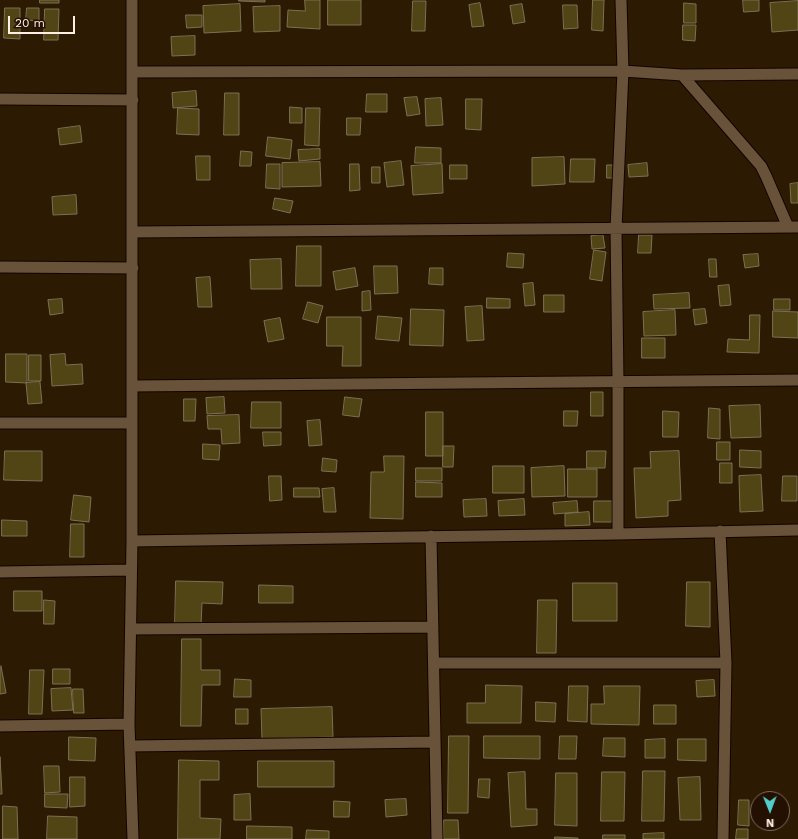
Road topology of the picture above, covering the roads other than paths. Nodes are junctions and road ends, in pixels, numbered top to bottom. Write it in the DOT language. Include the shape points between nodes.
graph roads {
  1 [pos="132,0"];
  2 [pos="621,0"];
  3 [pos="623,71"];
  4 [pos="133,72"];
  5 [pos="798,74"];
  6 [pos="682,75"];
  7 [pos="0,99"];
  8 [pos="133,100"];
  9 [pos="793,227"];
  10 [pos="616,229"];
  11 [pos="132,232"];
  12 [pos="0,266"];
  13 [pos="132,268"];
  14 [pos="798,380"];
  15 [pos="618,381"];
  16 [pos="132,386"];
  17 [pos="0,422"];
  18 [pos="132,423"];
  19 [pos="798,530"];
  20 [pos="720,531"];
  21 [pos="618,534"];
  22 [pos="431,536"];
  23 [pos="132,541"];
  24 [pos="131,570"];
  25 [pos="0,572"];
  26 [pos="433,627"];
  27 [pos="131,629"];
  28 [pos="434,663"];
  29 [pos="726,663"];
  30 [pos="129,724"];
  31 [pos="0,726"];
  32 [pos="435,742"];
  33 [pos="130,746"];
  34 [pos="133,839"];
  35 [pos="437,839"];
  36 [pos="723,839"];
  1 -- 4 [label="street"];
  2 -- 3 [label="street"];
  3 -- 4 [label="street"];
  3 -- 6 [label="street"];
  3 -- 10 [label="street"];
  4 -- 8 [label="street"];
  5 -- 6 [label="street"];
  6 -- 9 [label="street" via="761,166"];
  7 -- 8 [label="street"];
  8 -- 11 [label="street"];
  9 -- 10 [label="street"];
  10 -- 11 [label="street"];
  10 -- 15 [label="street"];
  11 -- 13 [label="street"];
  12 -- 13 [label="street"];
  13 -- 16 [label="street"];
  14 -- 15 [label="street"];
  15 -- 16 [label="street"];
  15 -- 21 [label="street"];
  16 -- 18 [label="street"];
  17 -- 18 [label="street"];
  18 -- 23 [label="street"];
  19 -- 20 [label="street"];
  20 -- 21 [label="street"];
  20 -- 29 [label="street"];
  21 -- 22 [label="street"];
  22 -- 23 [label="street"];
  22 -- 26 [label="street"];
  23 -- 24 [label="street"];
  24 -- 25 [label="street"];
  24 -- 27 [label="street"];
  26 -- 27 [label="street"];
  26 -- 28 [label="street"];
  27 -- 30 [label="street"];
  28 -- 29 [label="street"];
  28 -- 32 [label="street"];
  29 -- 36 [label="street"];
  30 -- 31 [label="street"];
  30 -- 33 [label="street"];
  32 -- 33 [label="street"];
  32 -- 35 [label="street"];
  33 -- 34 [label="street"];
}
